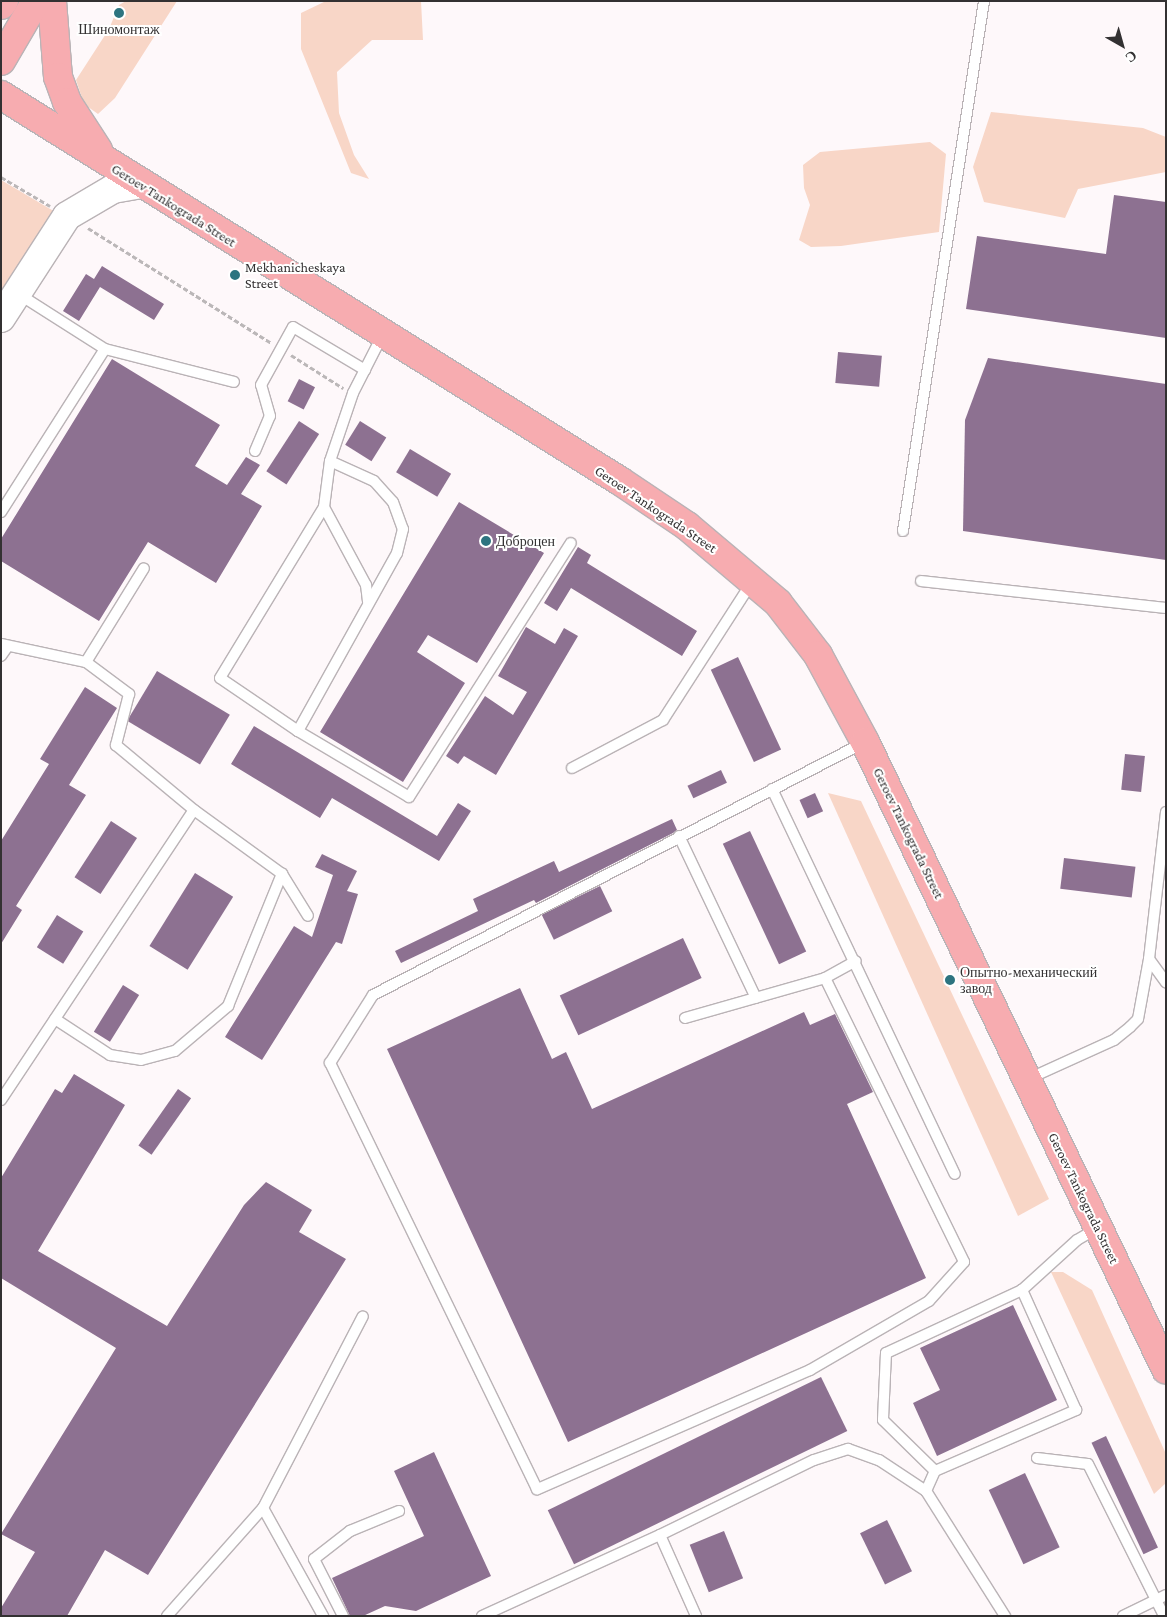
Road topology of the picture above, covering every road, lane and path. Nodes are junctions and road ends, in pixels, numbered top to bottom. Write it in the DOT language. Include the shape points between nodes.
graph roads {
  1 [pos="4,1"];
  2 [pos="36,1"];
  3 [pos="52,1"];
  4 [pos="984,1"];
  5 [pos="1,5"];
  6 [pos="1,61"];
  7 [pos="1,95"];
  8 [pos="108,163"];
  9 [pos="1,177"];
  10 [pos="142,184"];
  11 [pos="67,216"];
  12 [pos="16,293"];
  13 [pos="1,318"];
  14 [pos="382,336"];
  15 [pos="105,349"];
  16 [pos="281,349"];
  17 [pos="365,370"];
  18 [pos="234,382"];
  19 [pos="353,393"];
  20 [pos="255,451"];
  21 [pos="330,461"];
  22 [pos="324,507"];
  23 [pos="1,512"];
  24 [pos="903,530"];
  25 [pos="571,543"];
  26 [pos="144,568"];
  27 [pos="754,579"];
  28 [pos="921,581"];
  29 [pos="368,602"];
  30 [pos="1166,608"];
  31 [pos="4,645"];
  32 [pos="1,656"];
  33 [pos="86,662"];
  34 [pos="298,731"];
  35 [pos="865,742"];
  36 [pos="572,768"];
  37 [pos="772,789"];
  38 [pos="194,810"];
  39 [pos="1166,812"];
  40 [pos="679,836"];
  41 [pos="1164,842"];
  42 [pos="282,874"];
  43 [pos="308,916"];
  44 [pos="1149,959"];
  45 [pos="856,961"];
  46 [pos="825,978"];
  47 [pos="1166,982"];
  48 [pos="756,998"];
  49 [pos="684,1018"];
  50 [pos="55,1019"];
  51 [pos="1027,1079"];
  52 [pos="1,1100"];
  53 [pos="955,1174"];
  54 [pos="1098,1228"];
  55 [pos="1022,1290"];
  56 [pos="363,1316"];
  57 [pos="1166,1369"];
  58 [pos="1037,1458"];
  59 [pos="935,1471"];
  60 [pos="926,1491"];
  61 [pos="262,1508"];
  62 [pos="399,1511"];
  63 [pos="660,1535"];
  64 [pos="1161,1598"];
  65 [pos="167,1616"];
  66 [pos="323,1616"];
  67 [pos="343,1616"];
  68 [pos="482,1616"];
  69 [pos="696,1616"];
  70 [pos="1005,1616"];
  71 [pos="1123,1616"];
  72 [pos="1164,1616"];
  1 -- 5 [label="main road"];
  2 -- 6 [label="main road"];
  3 -- 8 [label="main road" via="56,61 67,102"];
  4 -- 24 [label="lane"];
  7 -- 8 [label="main road, Geroev Tankograda Street"];
  8 -- 10 [label="main road, Geroev Tankograda Street"];
  9 -- 11 [label="path"];
  10 -- 11 [label="street" via="113,189"];
  10 -- 14 [label="main road, Geroev Tankograda Street"];
  11 -- 12 [label="street"];
  11 -- 16 [label="path"];
  12 -- 13 [label="street"];
  12 -- 15 [label="lane"];
  14 -- 17 [label="lane"];
  14 -- 27 [label="main road, Geroev Tankograda Street" via="620,481 687,526"];
  15 -- 18 [label="lane"];
  15 -- 23 [label="lane"];
  16 -- 17 [label="lane" via="292,327"];
  16 -- 19 [label="path"];
  16 -- 20 [label="lane" via="261,385 270,416"];
  17 -- 19 [label="lane"];
  19 -- 21 [label="lane"];
  21 -- 22 [label="lane"];
  21 -- 29 [label="lane" via="374,481 393,502 403,529 397,553"];
  22 -- 29 [label="lane" via="366,585"];
  22 -- 34 [label="lane" via="220,678"];
  25 -- 34 [label="lane" via="409,797"];
  26 -- 33 [label="lane"];
  27 -- 35 [label="main road, Geroev Tankograda Street" via="778,603 818,655"];
  27 -- 36 [label="lane" via="663,720"];
  28 -- 30 [label="lane"];
  29 -- 34 [label="lane"];
  31 -- 32 [label="lane"];
  31 -- 33 [label="lane"];
  33 -- 38 [label="lane" via="129,694 116,745"];
  35 -- 37 [label="lane"];
  35 -- 51 [label="main road, Geroev Tankograda Street"];
  37 -- 40 [label="lane"];
  37 -- 45 [label="lane"];
  38 -- 42 [label="lane"];
  38 -- 50 [label="lane"];
  39 -- 41 [label="lane"];
  40 -- 46 [label="lane" via="373,995 330,1063 537,1489 810,1370 930,1301 964,1262"];
  40 -- 48 [label="lane"];
  41 -- 44 [label="lane"];
  42 -- 43 [label="lane"];
  42 -- 50 [label="lane" via="228,1006 175,1051 141,1060 110,1055"];
  44 -- 47 [label="lane"];
  44 -- 51 [label="lane" via="1138,1019 1130,1027 1114,1040"];
  45 -- 46 [label="lane"];
  45 -- 53 [label="lane"];
  46 -- 48 [label="lane"];
  48 -- 49 [label="lane"];
  50 -- 52 [label="lane"];
  51 -- 54 [label="main road, Geroev Tankograda Street"];
  54 -- 55 [label="lane" via="1078,1240"];
  54 -- 57 [label="main road, Geroev Tankograda Street"];
  55 -- 59 [label="lane" via="1076,1410"];
  55 -- 59 [label="lane" via="886,1352 883,1420"];
  56 -- 61 [label="lane"];
  58 -- 64 [label="lane" via="1088,1464"];
  59 -- 60 [label="lane"];
  60 -- 63 [label="lane" via="879,1460 848,1449 814,1460"];
  60 -- 70 [label="lane"];
  61 -- 65 [label="lane"];
  61 -- 66 [label="lane"];
  62 -- 67 [label="lane" via="350,1531 314,1559"];
  63 -- 68 [label="lane"];
  63 -- 69 [label="lane"];
  64 -- 71 [label="lane"];
  64 -- 72 [label="lane"];
}
